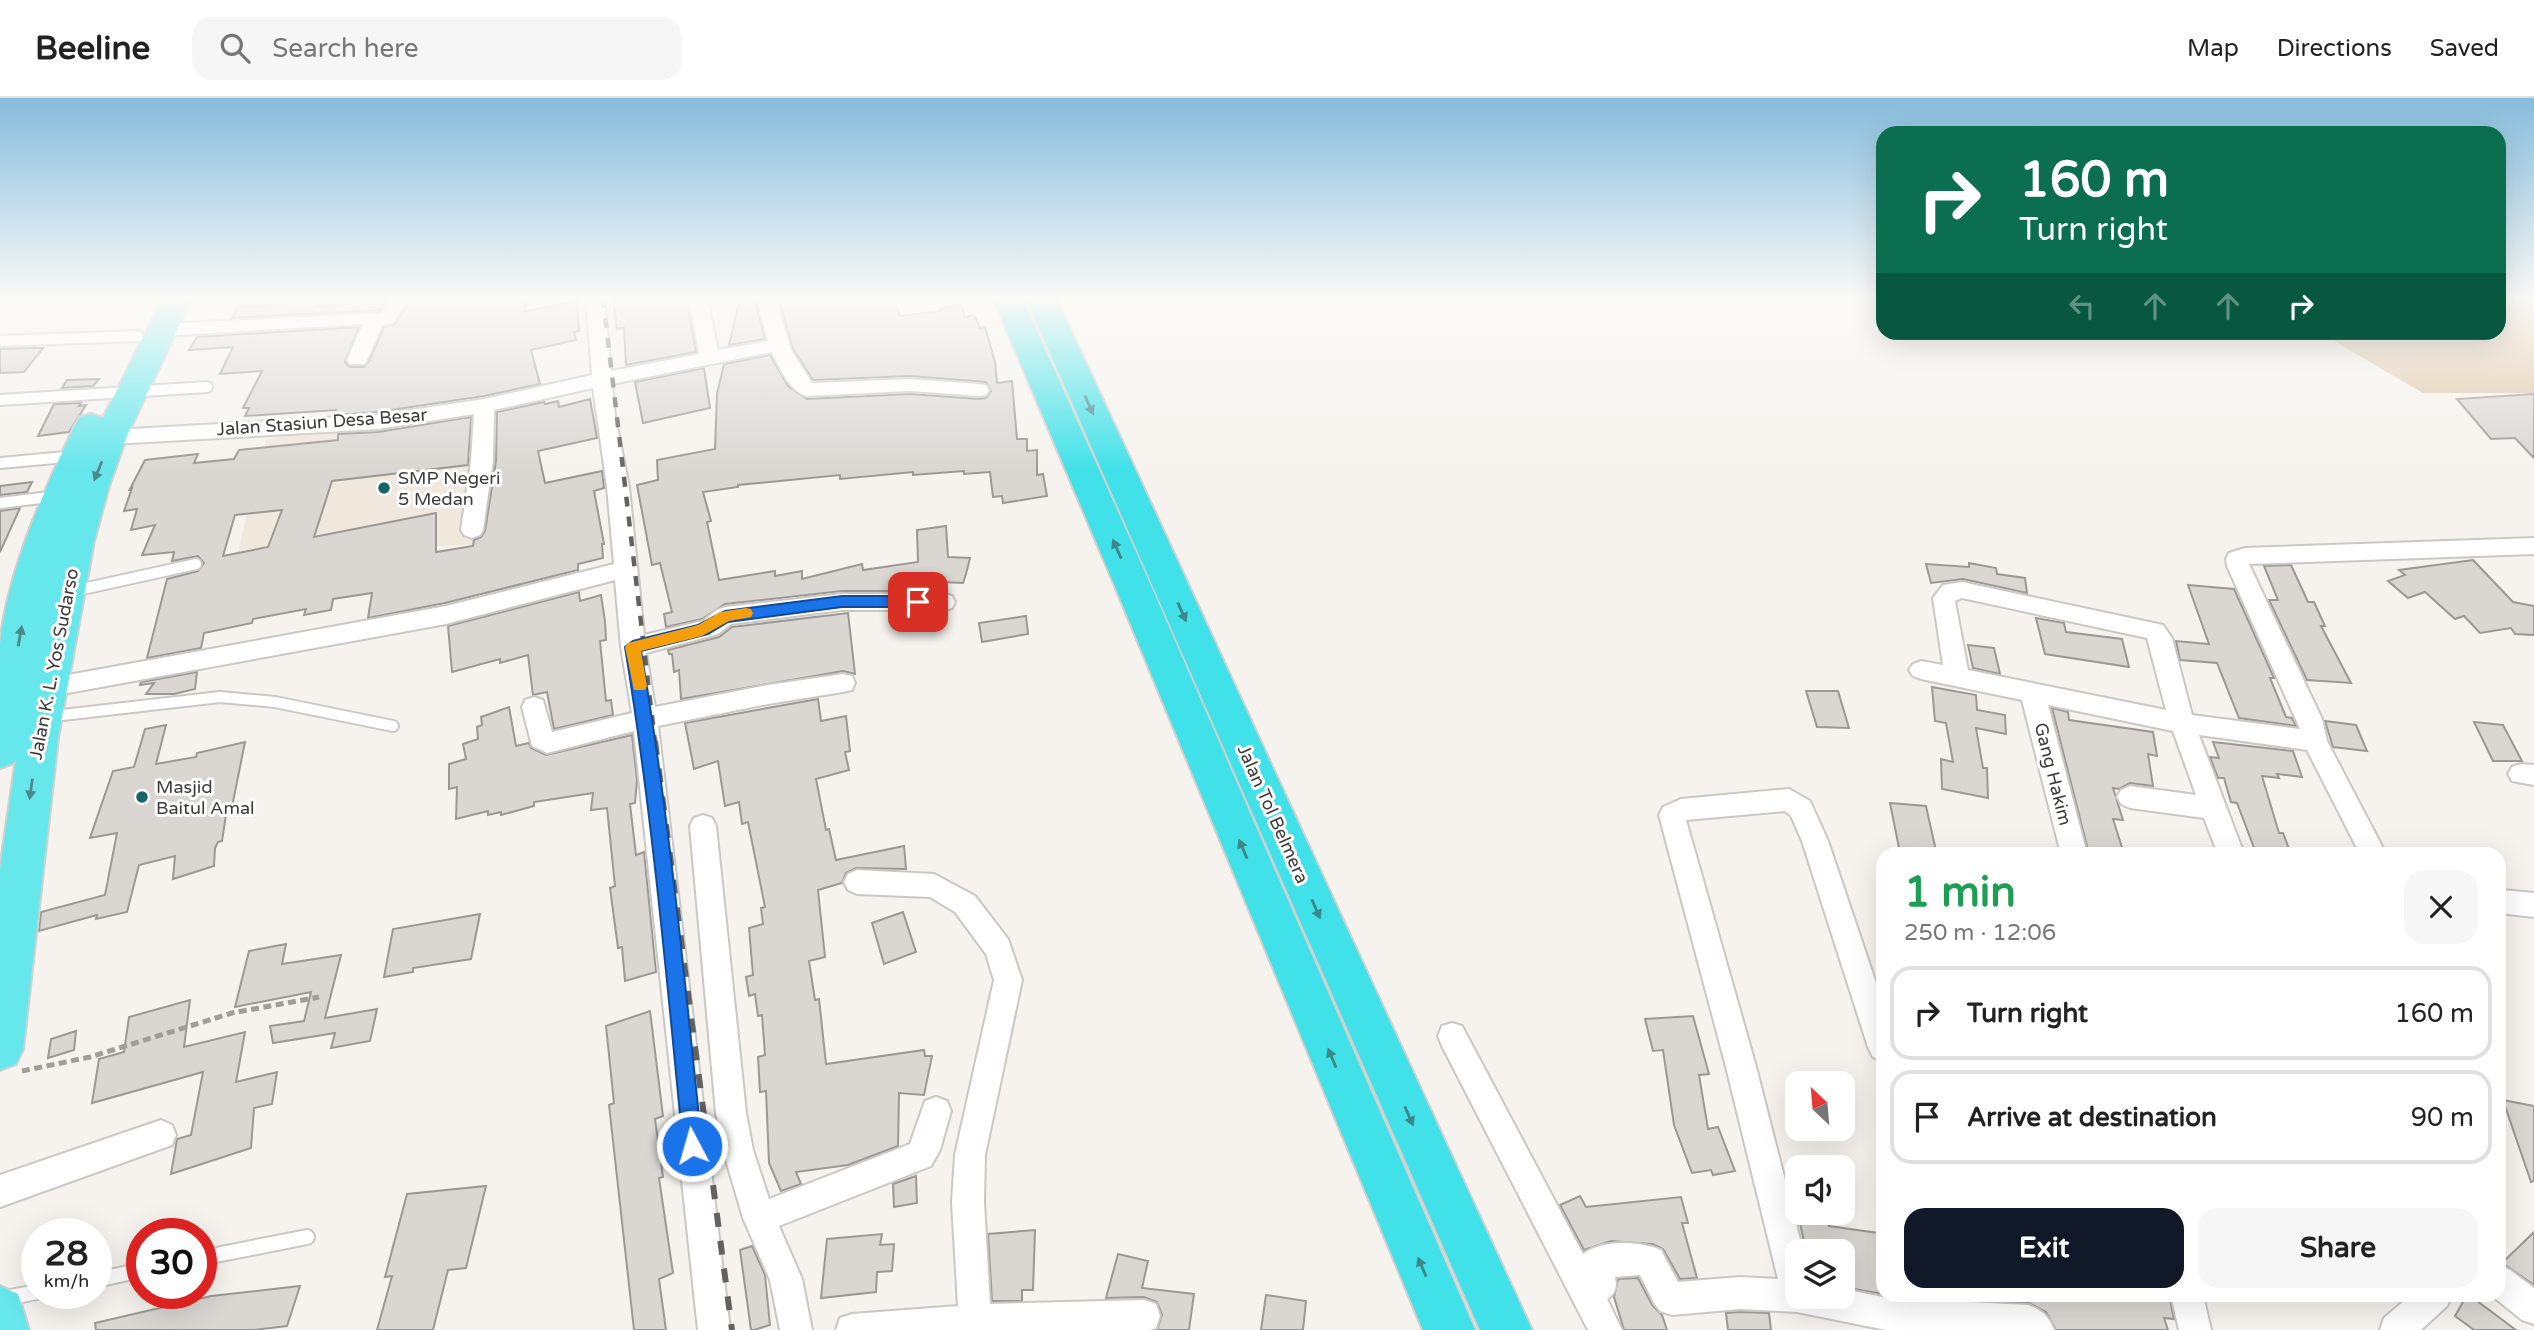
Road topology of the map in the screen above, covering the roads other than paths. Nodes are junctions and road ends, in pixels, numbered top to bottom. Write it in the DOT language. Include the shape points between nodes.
graph roads {
  1 [pos="138,355"];
  2 [pos="359,355"];
  3 [pos="601,355"];
  4 [pos="709,355"];
  5 [pos="727,355"];
  6 [pos="783,355"];
  7 [pos="1032,355"];
  8 [pos="1067,355"];
  9 [pos="710,359"];
  10 [pos="357,360"];
  11 [pos="603,379"];
  12 [pos="207,387"];
  13 [pos="979,390"];
  14 [pos="120,392"];
  15 [pos="0,400"];
  16 [pos="484,406"];
  17 [pos="112,437"];
  18 [pos="76,456"];
  19 [pos="0,463"];
  20 [pos="58,496"];
  21 [pos="0,503"];
  22 [pos="472,530"];
  23 [pos="2534,546"];
  24 [pos="196,565"];
  25 [pos="624,569"];
  26 [pos="66,593"];
  27 [pos="944,601"];
  28 [pos="633,647"];
  29 [pos="1920,670"];
  30 [pos="1957,677"];
  31 [pos="843,684"];
  32 [pos="2032,694"];
  33 [pos="534,707"];
  34 [pos="21,718"];
  35 [pos="645,718"];
  36 [pos="2182,723"];
  37 [pos="393,726"];
  38 [pos="2315,741"];
  39 [pos="2130,797"];
  40 [pos="2212,808"];
  41 [pos="703,826"];
  42 [pos="2072,847"];
  43 [pos="2228,847"];
  44 [pos="2370,847"];
  45 [pos="857,882"];
  46 [pos="2506,902"];
  47 [pos="2534,905"];
  48 [pos="1876,1026"];
  49 [pos="1452,1036"];
  50 [pos="6,1061"];
  51 [pos="936,1111"];
  52 [pos="161,1135"];
  53 [pos="0,1191"];
  54 [pos="759,1218"];
  55 [pos="307,1237"];
  56 [pos="1785,1241"];
  57 [pos="217,1255"];
  58 [pos="2506,1286"];
  59 [pos="1586,1293"];
  60 [pos="21,1295"];
  61 [pos="1785,1296"];
  62 [pos="0,1299"];
  63 [pos="2188,1302"];
  64 [pos="2429,1302"];
  65 [pos="1855,1308"];
  66 [pos="2534,1308"];
  67 [pos="0,1312"];
  68 [pos="1144,1315"];
  69 [pos="975,1321"];
  70 [pos="3,1330"];
  71 [pos="713,1330"];
  72 [pos="796,1330"];
  73 [pos="852,1330"];
  74 [pos="1449,1330"];
  75 [pos="1506,1330"];
  76 [pos="1606,1330"];
  77 [pos="2038,1330"];
  78 [pos="2196,1330"];
  79 [pos="2396,1330"];
  1 -- 14 [label="highway, Jalan K. L. Yos Sudarso"];
  2 -- 10 [label="street"];
  3 -- 11 [label="street"];
  4 -- 9 [label="street"];
  5 -- 9 [label="street, Jalan Stasiun Desa Besar"];
  6 -- 13 [label="street" via="807,390 909,386"];
  74 -- 7 [label="highway, one-way"];
  8 -- 75 [label="highway, Jalan Tol Belmera, one-way"];
  9 -- 11 [label="street, Jalan Stasiun Desa Besar"];
  11 -- 16 [label="street, Jalan Stasiun Desa Besar"];
  11 -- 25 [label="street"];
  12 -- 14 [label="lane"];
  14 -- 15 [label="lane"];
  14 -- 17 [label="highway, Jalan K. L. Yos Sudarso"];
  14 -- 18 [label="highway, Jalan K. L. Yos Sudarso"];
  16 -- 17 [label="street, Jalan Stasiun Desa Besar" via="378,422"];
  16 -- 22 [label="street"];
  17 -- 26 [label="highway, Jalan K. L. Yos Sudarso, one-way" via="92,486"];
  18 -- 19 [label="lane"];
  18 -- 20 [label="highway, Jalan K. L. Yos Sudarso"];
  20 -- 21 [label="lane"];
  34 -- 20 [label="highway, Jalan K. L. Yos Sudarso, one-way" via="26,601"];
  23 -- 38 [label="street" via="2237,559 2310,719"];
  24 -- 26 [label="lane"];
  25 -- 28 [label="street"];
  25 -- 34 [label="street"];
  26 -- 34 [label="highway, Jalan K. L. Yos Sudarso"];
  27 -- 28 [label="street" via="842,602 725,616 702,630"];
  28 -- 35 [label="street"];
  29 -- 30 [label="street"];
  30 -- 32 [label="street"];
  30 -- 36 [label="street" via="1944,598 1951,591 1962,590 2155,631"];
  31 -- 35 [label="street" via="764,693"];
  32 -- 36 [label="street"];
  32 -- 42 [label="street, Gang Hakim"];
  33 -- 35 [label="street" via="541,739 547,743"];
  34 -- 37 [label="lane" via="220,697 275,702"];
  34 -- 50 [label="highway, Jalan K. L. Yos Sudarso, one-way"];
  35 -- 71 [label="street"];
  36 -- 38 [label="street"];
  36 -- 40 [label="street"];
  38 -- 44 [label="street"];
  39 -- 40 [label="street"];
  40 -- 43 [label="street"];
  41 -- 54 [label="street" via="731,1113"];
  45 -- 69 [label="street" via="934,886 965,904 998,948 1008,979 970,1155"];
  46 -- 47 [label="street"];
  48 -- 56 [label="street" via="1801,809 1789,800 1681,810 1672,815"];
  49 -- 59 [label="street"];
  51 -- 54 [label="street" via="920,1155"];
  52 -- 53 [label="street"];
  54 -- 72 [label="street" via="786,1279"];
  55 -- 57 [label="lane"];
  58 -- 66 [label="street"];
  59 -- 61 [label="street" via="1601,1285 1595,1265 1599,1262 1643,1259 1650,1261 1672,1299 1740,1293"];
  59 -- 76 [label="street"];
  60 -- 62 [label="lane"];
  63 -- 78 [label="street"];
  64 -- 79 [label="street"];
  65 -- 77 [label="street" via="1888,1314 2028,1321"];
  67 -- 70 [label="highway"];
  68 -- 69 [label="street"];
  69 -- 73 [label="street"];
}
